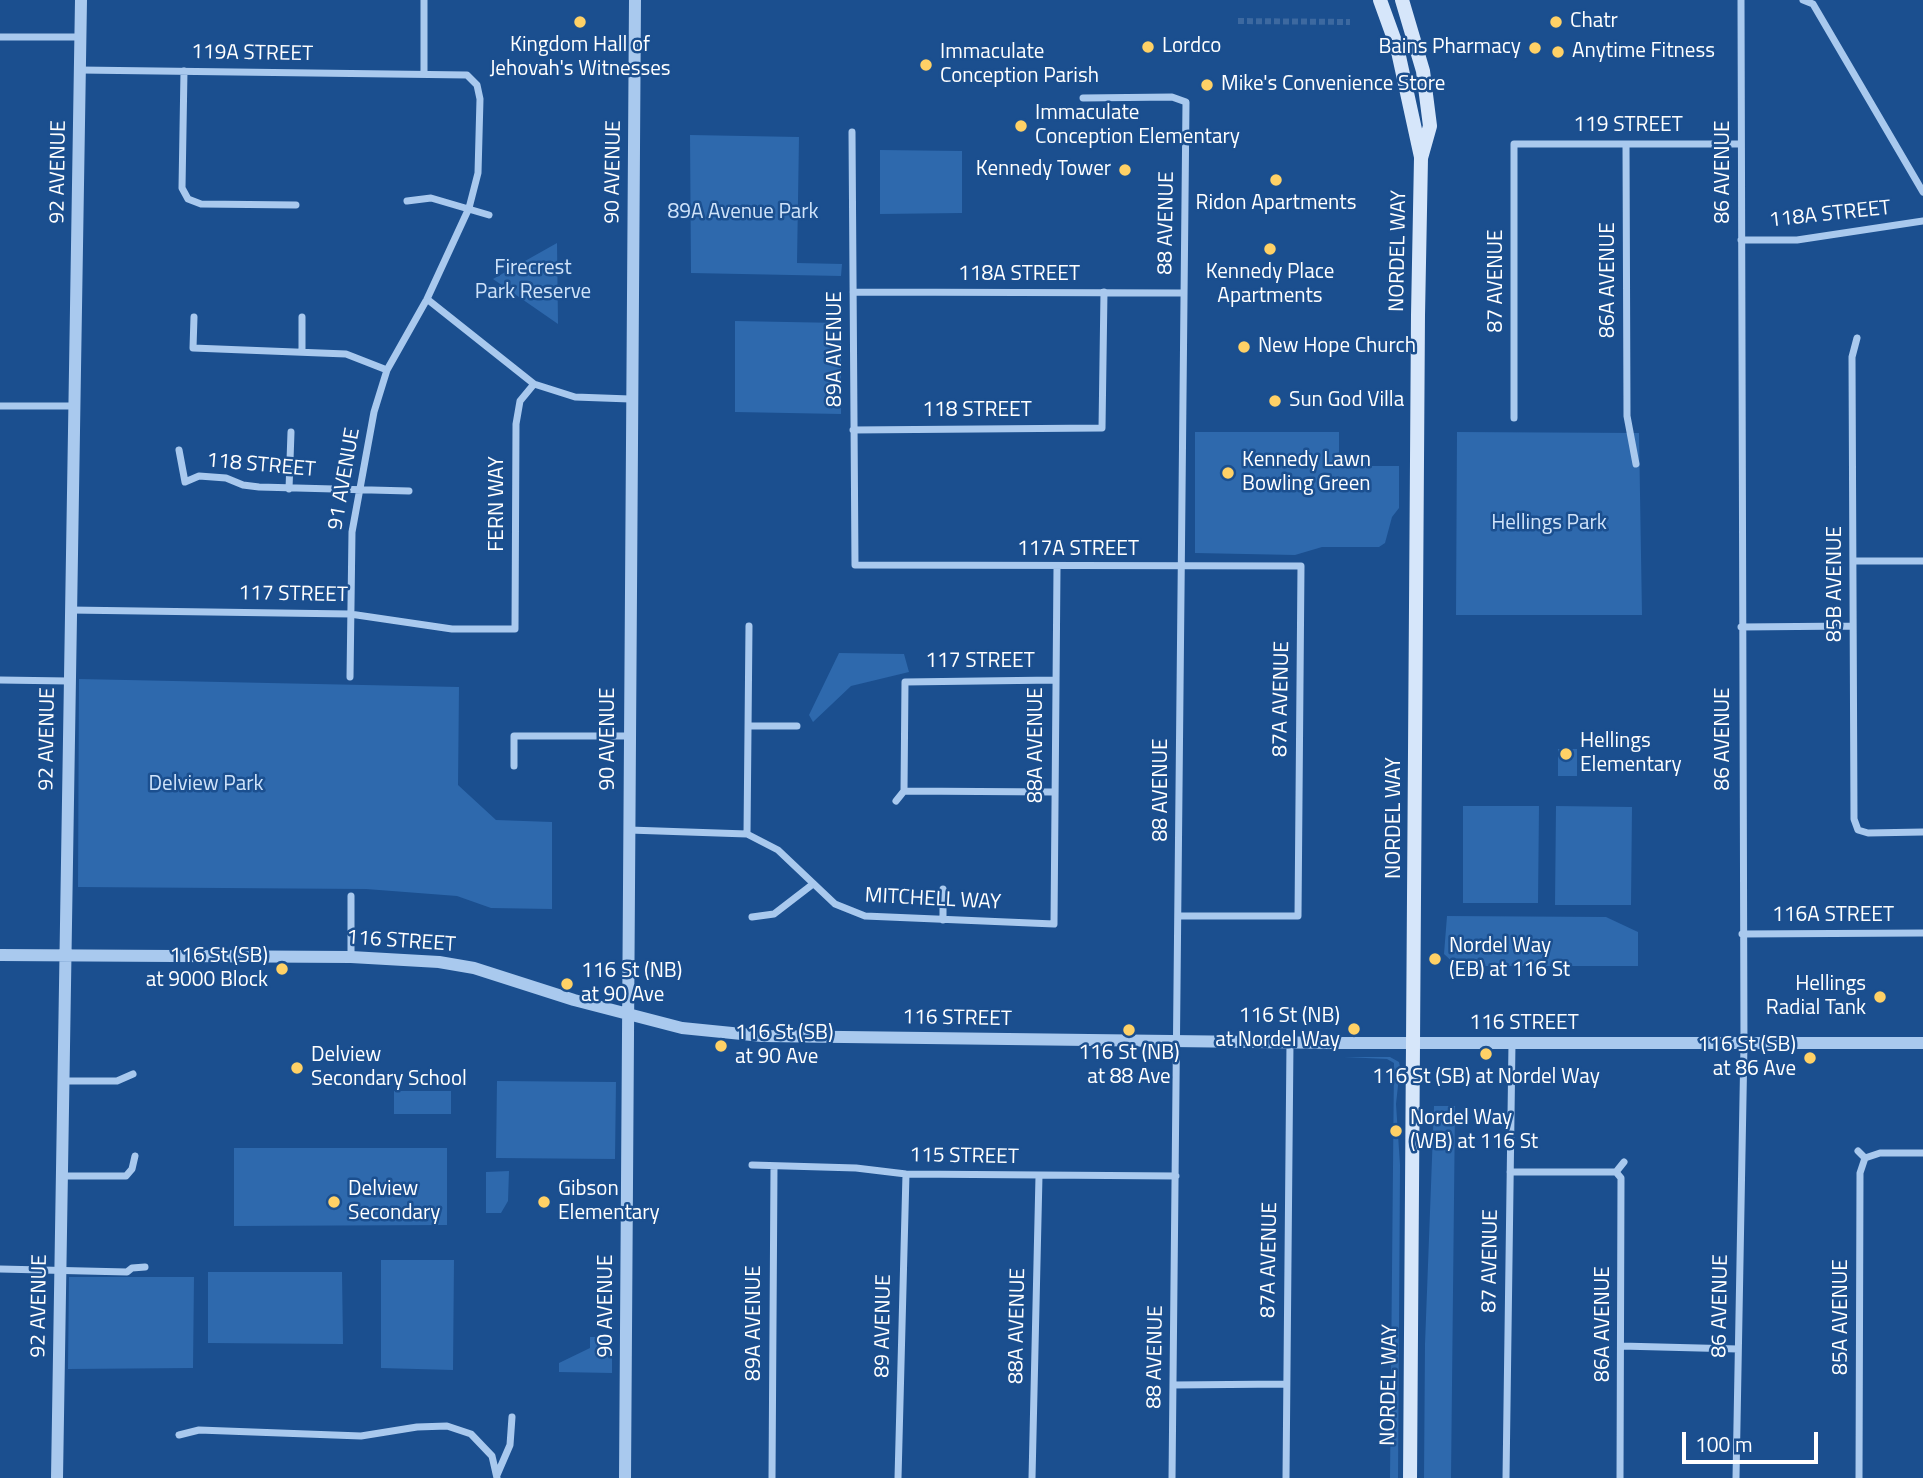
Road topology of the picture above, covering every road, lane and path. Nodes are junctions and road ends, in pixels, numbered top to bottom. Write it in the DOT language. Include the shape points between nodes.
graph roads {
  1 [pos="81,0"];
  2 [pos="424,0"];
  3 [pos="635,0"];
  4 [pos="1380,0"];
  5 [pos="1402,0"];
  6 [pos="1741,0"];
  7 [pos="1803,0"];
  8 [pos="0,37"];
  9 [pos="80,37"];
  10 [pos="80,70"];
  11 [pos="184,71"];
  12 [pos="424,74"];
  13 [pos="467,75"];
  14 [pos="1083,98"];
  15 [pos="852,132"];
  16 [pos="1514,144"];
  17 [pos="1626,144"];
  18 [pos="1741,144"];
  19 [pos="1421,158"];
  20 [pos="1923,192"];
  21 [pos="407,201"];
  22 [pos="296,205"];
  23 [pos="469,208"];
  24 [pos="489,215"];
  25 [pos="1923,221"];
  26 [pos="1741,240"];
  27 [pos="853,292"];
  28 [pos="1104,292"];
  29 [pos="1184,293"];
  30 [pos="427,299"];
  31 [pos="194,317"];
  32 [pos="302,317"];
  33 [pos="1857,338"];
  34 [pos="302,352"];
  35 [pos="387,370"];
  36 [pos="534,384"];
  37 [pos="630,399"];
  38 [pos="0,406"];
  39 [pos="73,406"];
  40 [pos="1514,418"];
  41 [pos="853,430"];
  42 [pos="291,432"];
  43 [pos="179,450"];
  44 [pos="1636,464"];
  45 [pos="289,489"];
  46 [pos="358,490"];
  47 [pos="409,491"];
  48 [pos="1853,561"];
  49 [pos="1923,561"];
  50 [pos="855,565"];
  51 [pos="1301,566"];
  52 [pos="1057,568"];
  53 [pos="1181,568"];
  54 [pos="70,610"];
  55 [pos="351,614"];
  56 [pos="749,626"];
  57 [pos="1853,626"];
  58 [pos="1741,627"];
  59 [pos="515,629"];
  60 [pos="350,677"];
  61 [pos="0,680"];
  62 [pos="1055,680"];
  63 [pos="68,681"];
  64 [pos="748,726"];
  65 [pos="797,726"];
  66 [pos="629,736"];
  67 [pos="514,766"];
  68 [pos="904,791"];
  69 [pos="1055,792"];
  70 [pos="896,801"];
  71 [pos="628,830"];
  72 [pos="1923,832"];
  73 [pos="747,834"];
  74 [pos="813,884"];
  75 [pos="943,889"];
  76 [pos="351,896"];
  77 [pos="1178,916"];
  78 [pos="752,917"];
  79 [pos="943,919"];
  80 [pos="1054,924"];
  81 [pos="1923,933"];
  82 [pos="1742,934"];
  83 [pos="0,955"];
  84 [pos="64,956"];
  85 [pos="351,957"];
  86 [pos="628,1015"];
  87 [pos="1177,1041"];
  88 [pos="1290,1042"];
  89 [pos="1415,1043"];
  90 [pos="1923,1043"];
  91 [pos="1511,1044"];
  92 [pos="1744,1044"];
  93 [pos="133,1074"];
  94 [pos="62,1081"];
  95 [pos="1858,1150"];
  96 [pos="1923,1153"];
  97 [pos="135,1156"];
  98 [pos="1865,1158"];
  99 [pos="1624,1162"];
  100 [pos="752,1165"];
  101 [pos="774,1167"];
  102 [pos="1510,1172"];
  103 [pos="1616,1172"];
  104 [pos="906,1174"];
  105 [pos="62,1176"];
  106 [pos="1039,1176"];
  107 [pos="1176,1176"];
  108 [pos="145,1267"];
  109 [pos="0,1269"];
  110 [pos="60,1271"];
  111 [pos="1621,1346"];
  112 [pos="1738,1349"];
  113 [pos="1286,1384"];
  114 [pos="1173,1385"];
  115 [pos="512,1417"];
  116 [pos="179,1435"];
  117 [pos="497,1476"];
  118 [pos="57,1478"];
  119 [pos="625,1478"];
  120 [pos="772,1478"];
  121 [pos="898,1478"];
  122 [pos="1032,1478"];
  123 [pos="1172,1478"];
  124 [pos="1286,1478"];
  125 [pos="1410,1478"];
  126 [pos="1506,1478"];
  127 [pos="1620,1478"];
  128 [pos="1736,1478"];
  129 [pos="1858,1478"];
  1 -- 9 [label="street, 92 AVENUE"];
  2 -- 12 [label="street"];
  3 -- 37 [label="street, 90 AVENUE"];
  4 -- 19 [label="main road, NORDEL WAY" via="1397,47"];
  5 -- 19 [label="main road, NORDEL WAY" via="1417,45 1429,113"];
  6 -- 18 [label="street, 86 AVENUE"];
  7 -- 20 [label="street" via="1813,4"];
  8 -- 9 [label="street"];
  9 -- 10 [label="street, 92 AVENUE"];
  10 -- 11 [label="street, 119A STREET"];
  10 -- 39 [label="street, 92 AVENUE"];
  11 -- 12 [label="street, 119A STREET"];
  11 -- 22 [label="street" via="183,188 187,199 201,204"];
  12 -- 13 [label="street, 119A STREET"];
  13 -- 23 [label="street, 91 AVENUE" via="477,85 480,99 478,173"];
  14 -- 29 [label="street, 88 AVENUE" via="1172,97 1186,102"];
  15 -- 27 [label="street, 89A AVENUE"];
  16 -- 17 [label="street, 119 STREET"];
  16 -- 40 [label="street, 87 AVENUE"];
  17 -- 18 [label="street, 119 STREET"];
  17 -- 44 [label="street, 86A AVENUE" via="1627,416"];
  18 -- 26 [label="street, 86 AVENUE"];
  19 -- 89 [label="main road, NORDEL WAY"];
  21 -- 23 [label="street" via="431,198"];
  23 -- 24 [label="street"];
  23 -- 30 [label="street, 91 AVENUE"];
  25 -- 26 [label="street, 118A STREET" via="1797,240"];
  26 -- 58 [label="street, 86 AVENUE"];
  27 -- 28 [label="street, 118A STREET"];
  27 -- 41 [label="street, 89A AVENUE"];
  28 -- 29 [label="street, 118A STREET"];
  28 -- 41 [label="street, 118 STREET" via="1102,428"];
  29 -- 53 [label="street, 88 AVENUE"];
  30 -- 35 [label="street, 91 AVENUE"];
  30 -- 36 [label="street"];
  31 -- 34 [label="street" via="193,348"];
  32 -- 34 [label="street"];
  33 -- 48 [label="street, 85B AVENUE" via="1853,357"];
  34 -- 35 [label="street" via="346,354"];
  35 -- 46 [label="street, 91 AVENUE"];
  36 -- 37 [label="street" via="575,397"];
  36 -- 59 [label="street, FERN WAY" via="520,401 516,424"];
  37 -- 66 [label="street, 90 AVENUE"];
  38 -- 39 [label="street"];
  39 -- 54 [label="street, 92 AVENUE"];
  41 -- 50 [label="street, 89A AVENUE"];
  42 -- 45 [label="street"];
  43 -- 45 [label="street, 118 STREET" via="185,482 199,476"];
  45 -- 46 [label="street, 118 STREET"];
  46 -- 47 [label="street, 118 STREET"];
  46 -- 55 [label="street, 91 AVENUE" via="352,531"];
  48 -- 49 [label="street"];
  48 -- 57 [label="street, 85B AVENUE"];
  50 -- 52 [label="street, 117A STREET"];
  51 -- 53 [label="street, 117A STREET"];
  51 -- 77 [label="street, 87A AVENUE" via="1298,916"];
  52 -- 53 [label="street, 117A STREET"];
  52 -- 62 [label="street, 88A AVENUE"];
  53 -- 77 [label="street, 88 AVENUE"];
  54 -- 55 [label="street, 117 STREET"];
  54 -- 63 [label="street, 92 AVENUE"];
  55 -- 59 [label="street, 117 STREET" via="452,629"];
  55 -- 60 [label="street, 91 AVENUE"];
  56 -- 64 [label="street"];
  57 -- 58 [label="street"];
  57 -- 72 [label="street, 85B AVENUE" via="1857,830"];
  58 -- 82 [label="street, 86 AVENUE"];
  61 -- 63 [label="street"];
  62 -- 68 [label="street, 117 STREET" via="905,682"];
  62 -- 69 [label="street, 88A AVENUE"];
  63 -- 84 [label="street, 92 AVENUE"];
  64 -- 65 [label="street"];
  64 -- 73 [label="street"];
  66 -- 67 [label="street" via="514,736"];
  66 -- 71 [label="street, 90 AVENUE"];
  68 -- 69 [label="street"];
  68 -- 70 [label="street"];
  69 -- 80 [label="street, 88A AVENUE"];
  71 -- 73 [label="street, MITCHELL WAY"];
  71 -- 86 [label="street, 90 AVENUE"];
  73 -- 74 [label="street, MITCHELL WAY" via="778,849"];
  74 -- 78 [label="street" via="774,914"];
  74 -- 79 [label="street, MITCHELL WAY" via="855,914"];
  75 -- 79 [label="street"];
  76 -- 85 [label="street"];
  77 -- 87 [label="street, 88 AVENUE"];
  79 -- 80 [label="street, MITCHELL WAY"];
  81 -- 82 [label="street, 116A STREET"];
  82 -- 92 [label="street, 86 AVENUE"];
  83 -- 84 [label="street, 116 STREET"];
  84 -- 85 [label="street, 116 STREET"];
  84 -- 94 [label="street, 92 AVENUE"];
  85 -- 86 [label="street, 116 STREET" via="474,968"];
  86 -- 87 [label="street, 116 STREET" via="682,1028 762,1036"];
  86 -- 119 [label="street, 90 AVENUE"];
  87 -- 88 [label="street, 116 STREET"];
  87 -- 107 [label="street, 88 AVENUE"];
  88 -- 89 [label="street, 116 STREET"];
  88 -- 113 [label="street, 87A AVENUE"];
  89 -- 91 [label="street, 116 STREET"];
  89 -- 125 [label="main road, NORDEL WAY"];
  90 -- 92 [label="street, 116 STREET"];
  91 -- 92 [label="street, 116 STREET"];
  91 -- 102 [label="street, 87 AVENUE"];
  92 -- 112 [label="street, 86 AVENUE"];
  93 -- 94 [label="street" via="117,1081"];
  94 -- 105 [label="street, 92 AVENUE"];
  95 -- 98 [label="street"];
  96 -- 98 [label="street" via="1880,1153"];
  97 -- 105 [label="street" via="126,1176"];
  98 -- 129 [label="street, 85A AVENUE" via="1860,1173"];
  99 -- 103 [label="street"];
  100 -- 101 [label="street, 115 STREET"];
  101 -- 104 [label="street, 115 STREET"];
  101 -- 120 [label="street, 89A AVENUE"];
  102 -- 103 [label="street"];
  102 -- 126 [label="street, 87 AVENUE"];
  103 -- 111 [label="street, 86A AVENUE" via="1621,1178"];
  104 -- 106 [label="street, 115 STREET"];
  104 -- 121 [label="street, 89 AVENUE"];
  105 -- 110 [label="street, 92 AVENUE"];
  106 -- 107 [label="street, 115 STREET"];
  106 -- 122 [label="street, 88A AVENUE"];
  107 -- 114 [label="street, 88 AVENUE"];
  108 -- 110 [label="street" via="127,1272"];
  109 -- 110 [label="street"];
  110 -- 118 [label="street, 92 AVENUE"];
  111 -- 112 [label="street"];
  111 -- 127 [label="street, 86A AVENUE"];
  112 -- 128 [label="street, 86 AVENUE"];
  113 -- 114 [label="street"];
  113 -- 124 [label="street, 87A AVENUE"];
  114 -- 123 [label="street, 88 AVENUE"];
  115 -- 117 [label="street" via="510,1444"];
  116 -- 117 [label="street" via="199,1430 360,1436 447,1426 471,1434 492,1456"];
}
